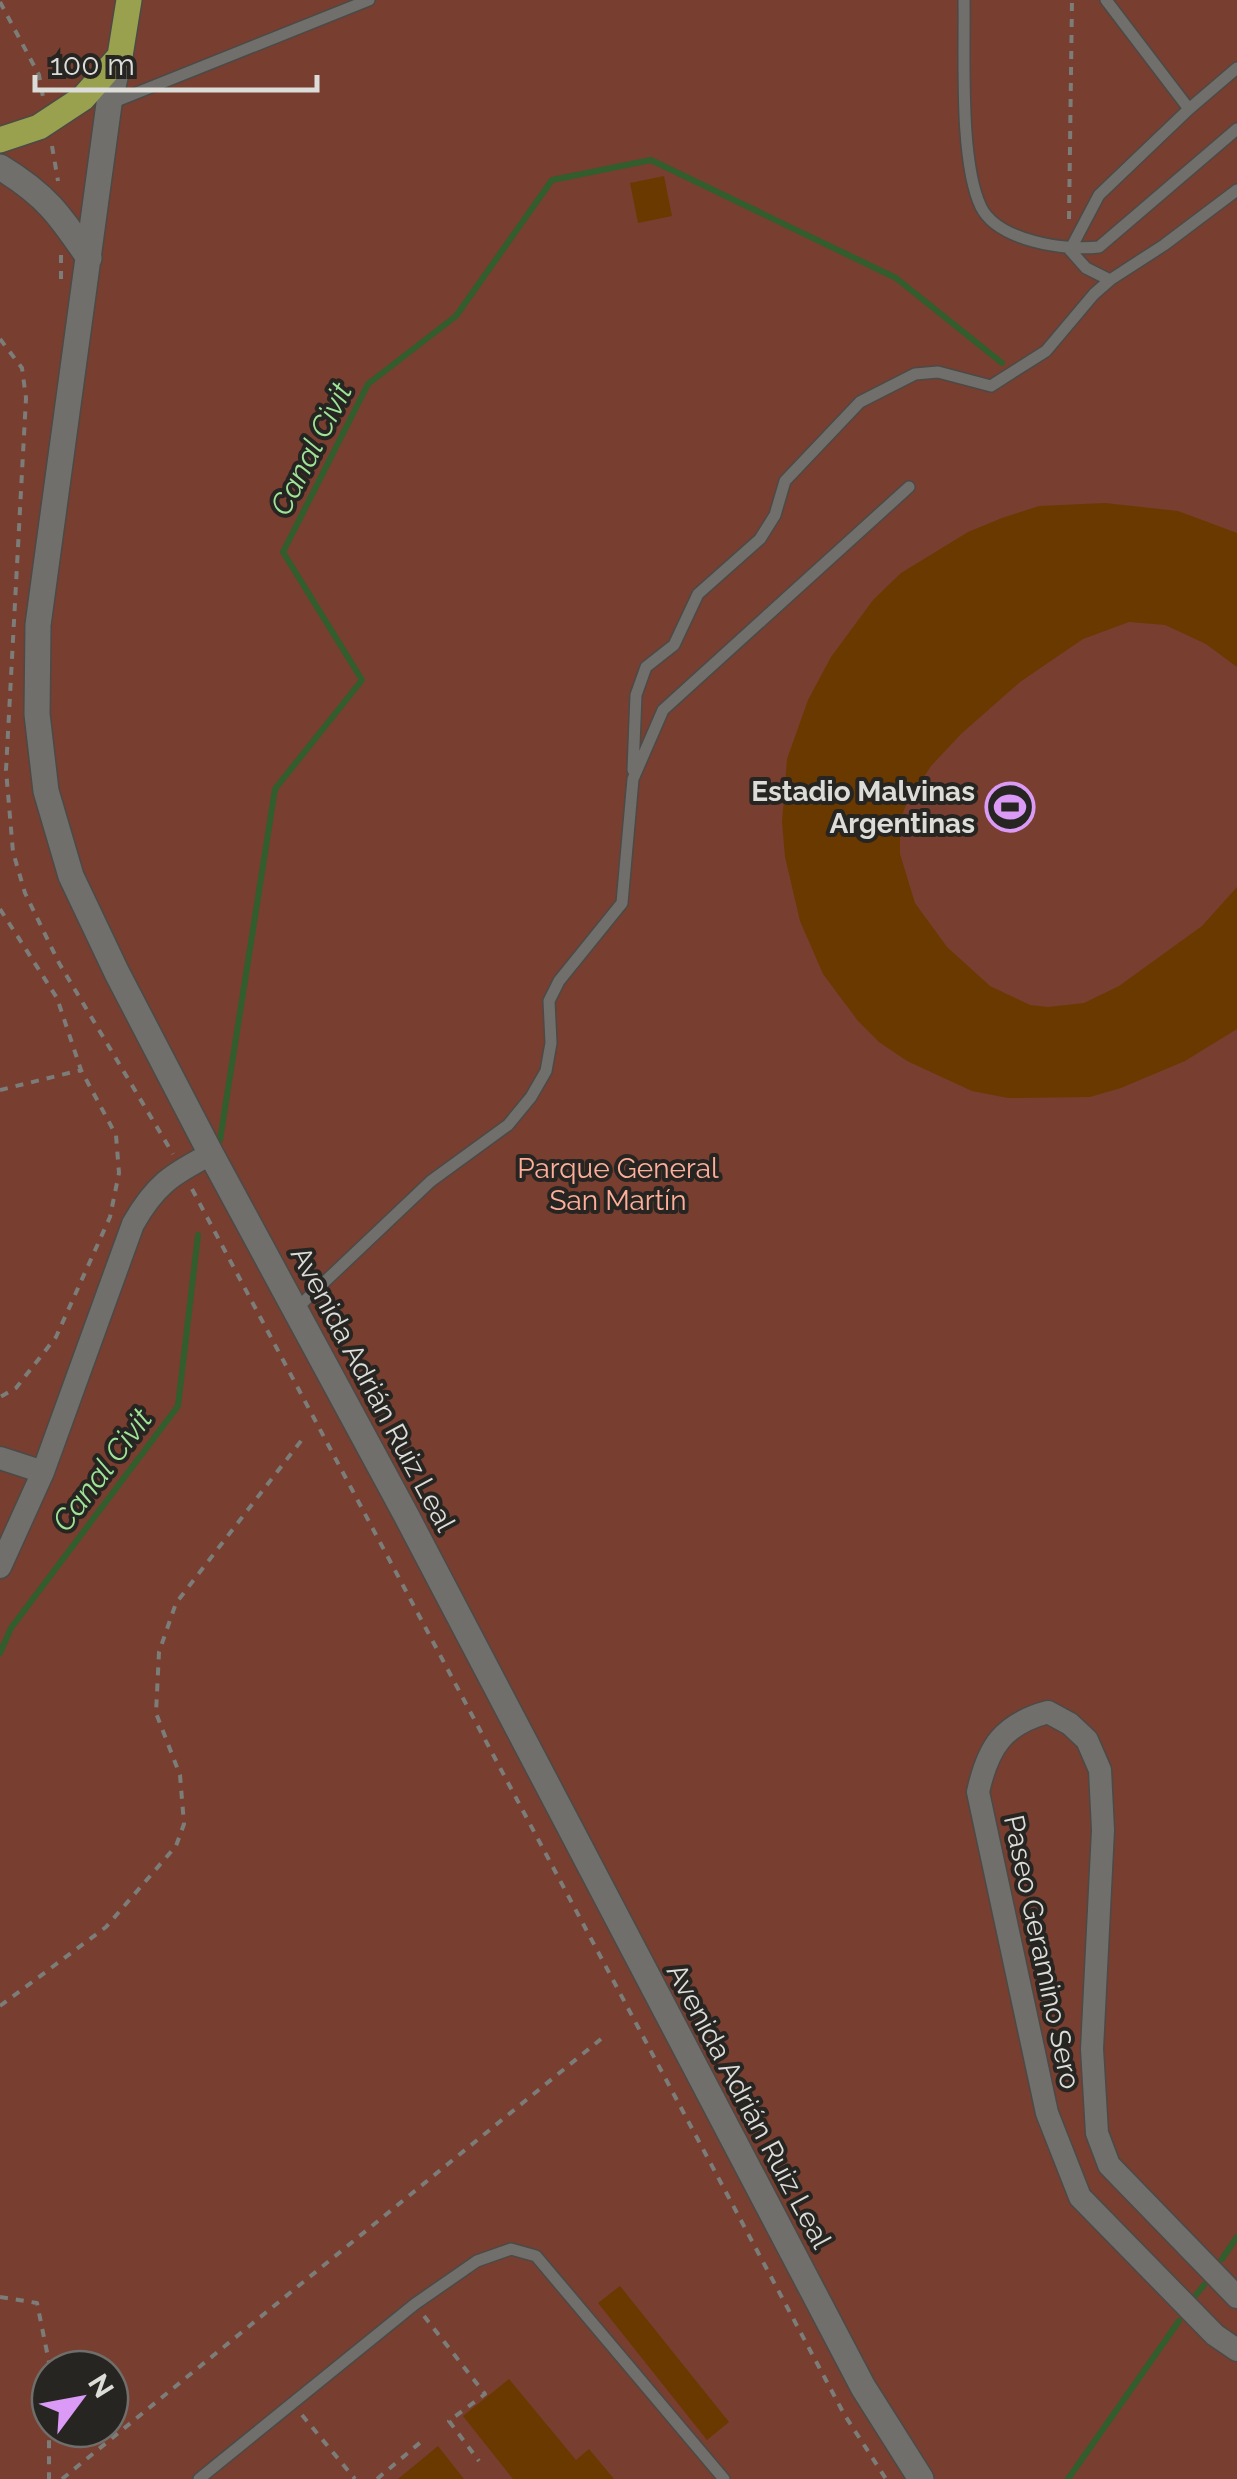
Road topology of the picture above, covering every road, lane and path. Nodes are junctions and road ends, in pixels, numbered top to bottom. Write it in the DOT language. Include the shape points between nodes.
graph roads {
  1 [pos="129,0"];
  2 [pos="369,0"];
  3 [pos="964,0"];
  4 [pos="1106,0"];
  5 [pos="120,56"];
  6 [pos="1237,68"];
  7 [pos="109,104"];
  8 [pos="1188,109"];
  9 [pos="1237,129"];
  10 [pos="0,140"];
  11 [pos="0,168"];
  12 [pos="1237,190"];
  13 [pos="1070,250"];
  14 [pos="88,258"];
  15 [pos="1110,280"];
  16 [pos="909,487"];
  17 [pos="633,779"];
  18 [pos="0,909"];
  19 [pos="81,1070"];
  20 [pos="0,1090"];
  21 [pos="211,1154"];
  22 [pos="296,1308"];
  23 [pos="0,1397"];
  24 [pos="304,1437"];
  25 [pos="0,1458"];
  26 [pos="43,1472"];
  27 [pos="0,1567"];
  28 [pos="0,2006"];
  29 [pos="602,2039"];
  30 [pos="0,2297"];
  31 [pos="1237,2297"];
  32 [pos="415,2304"];
  33 [pos="1237,2350"];
  34 [pos="292,2404"];
  35 [pos="422,2441"];
  36 [pos="478,2461"];
  37 [pos="48,2479"];
  38 [pos="62,2479"];
  39 [pos="198,2479"];
  40 [pos="355,2479"];
  41 [pos="377,2479"];
  42 [pos="724,2479"];
  43 [pos="921,2479"];
  1 -- 5 [label="main road"];
  2 -- 7 [label="lane"];
  3 -- 13 [label="lane" via="968,166 982,208 999,229"];
  4 -- 8 [label="lane"];
  5 -- 7 [label="street, Avenida Adrián Ruiz Leal"];
  5 -- 10 [label="main road" via="84,98 39,127"];
  6 -- 8 [label="lane"];
  7 -- 14 [label="street, Avenida Adrián Ruiz Leal"];
  8 -- 13 [label="lane" via="1099,196"];
  9 -- 13 [label="lane" via="1099,247"];
  11 -- 14 [label="street" via="56,208"];
  12 -- 15 [label="lane"];
  13 -- 15 [label="lane"];
  14 -- 21 [label="street, Avenida Adrián Ruiz Leal" via="38,624 36,714 46,791 71,876"];
  15 -- 17 [label="lane" via="1046,351 991,386 938,372 915,374 860,402 786,482 760,539 698,594 674,645 646,667 636,695"];
  16 -- 17 [label="lane" via="663,710"];
  17 -- 22 [label="lane" via="622,903 548,1001 546,1072 531,1097 508,1126 432,1181"];
  18 -- 19 [label="path" via="56,998"];
  19 -- 20 [label="path"];
  19 -- 23 [label="path" via="116,1136 119,1173 110,1218 56,1336 16,1388"];
  21 -- 22 [label="street, Avenida Adrián Ruiz Leal"];
  21 -- 26 [label="street" via="170,1176 134,1224"];
  22 -- 43 [label="street, Avenida Adrián Ruiz Leal" via="863,2387"];
  24 -- 28 [label="path" via="176,1603 159,1652 156,1713 180,1776 184,1824 176,1846 106,1927"];
  25 -- 26 [label="street"];
  26 -- 27 [label="street"];
  29 -- 38 [label="path"];
  30 -- 37 [label="path" via="37,2304 48,2362"];
  31 -- 33 [label="street, Paseo Geramino Sero" via="1109,2165 1097,2134 1092,2092 1100,1770 1087,1740 1070,1724 1048,1712 1022,1719 984,1762 978,1792 1047,2112 1080,2197"];
  32 -- 34 [label="lane"];
  32 -- 36 [label="path" via="485,2394 449,2421"];
  32 -- 42 [label="lane" via="493,2253 511,2249 536,2256"];
  34 -- 39 [label="lane"];
  34 -- 40 [label="path"];
  35 -- 41 [label="path"];
}
